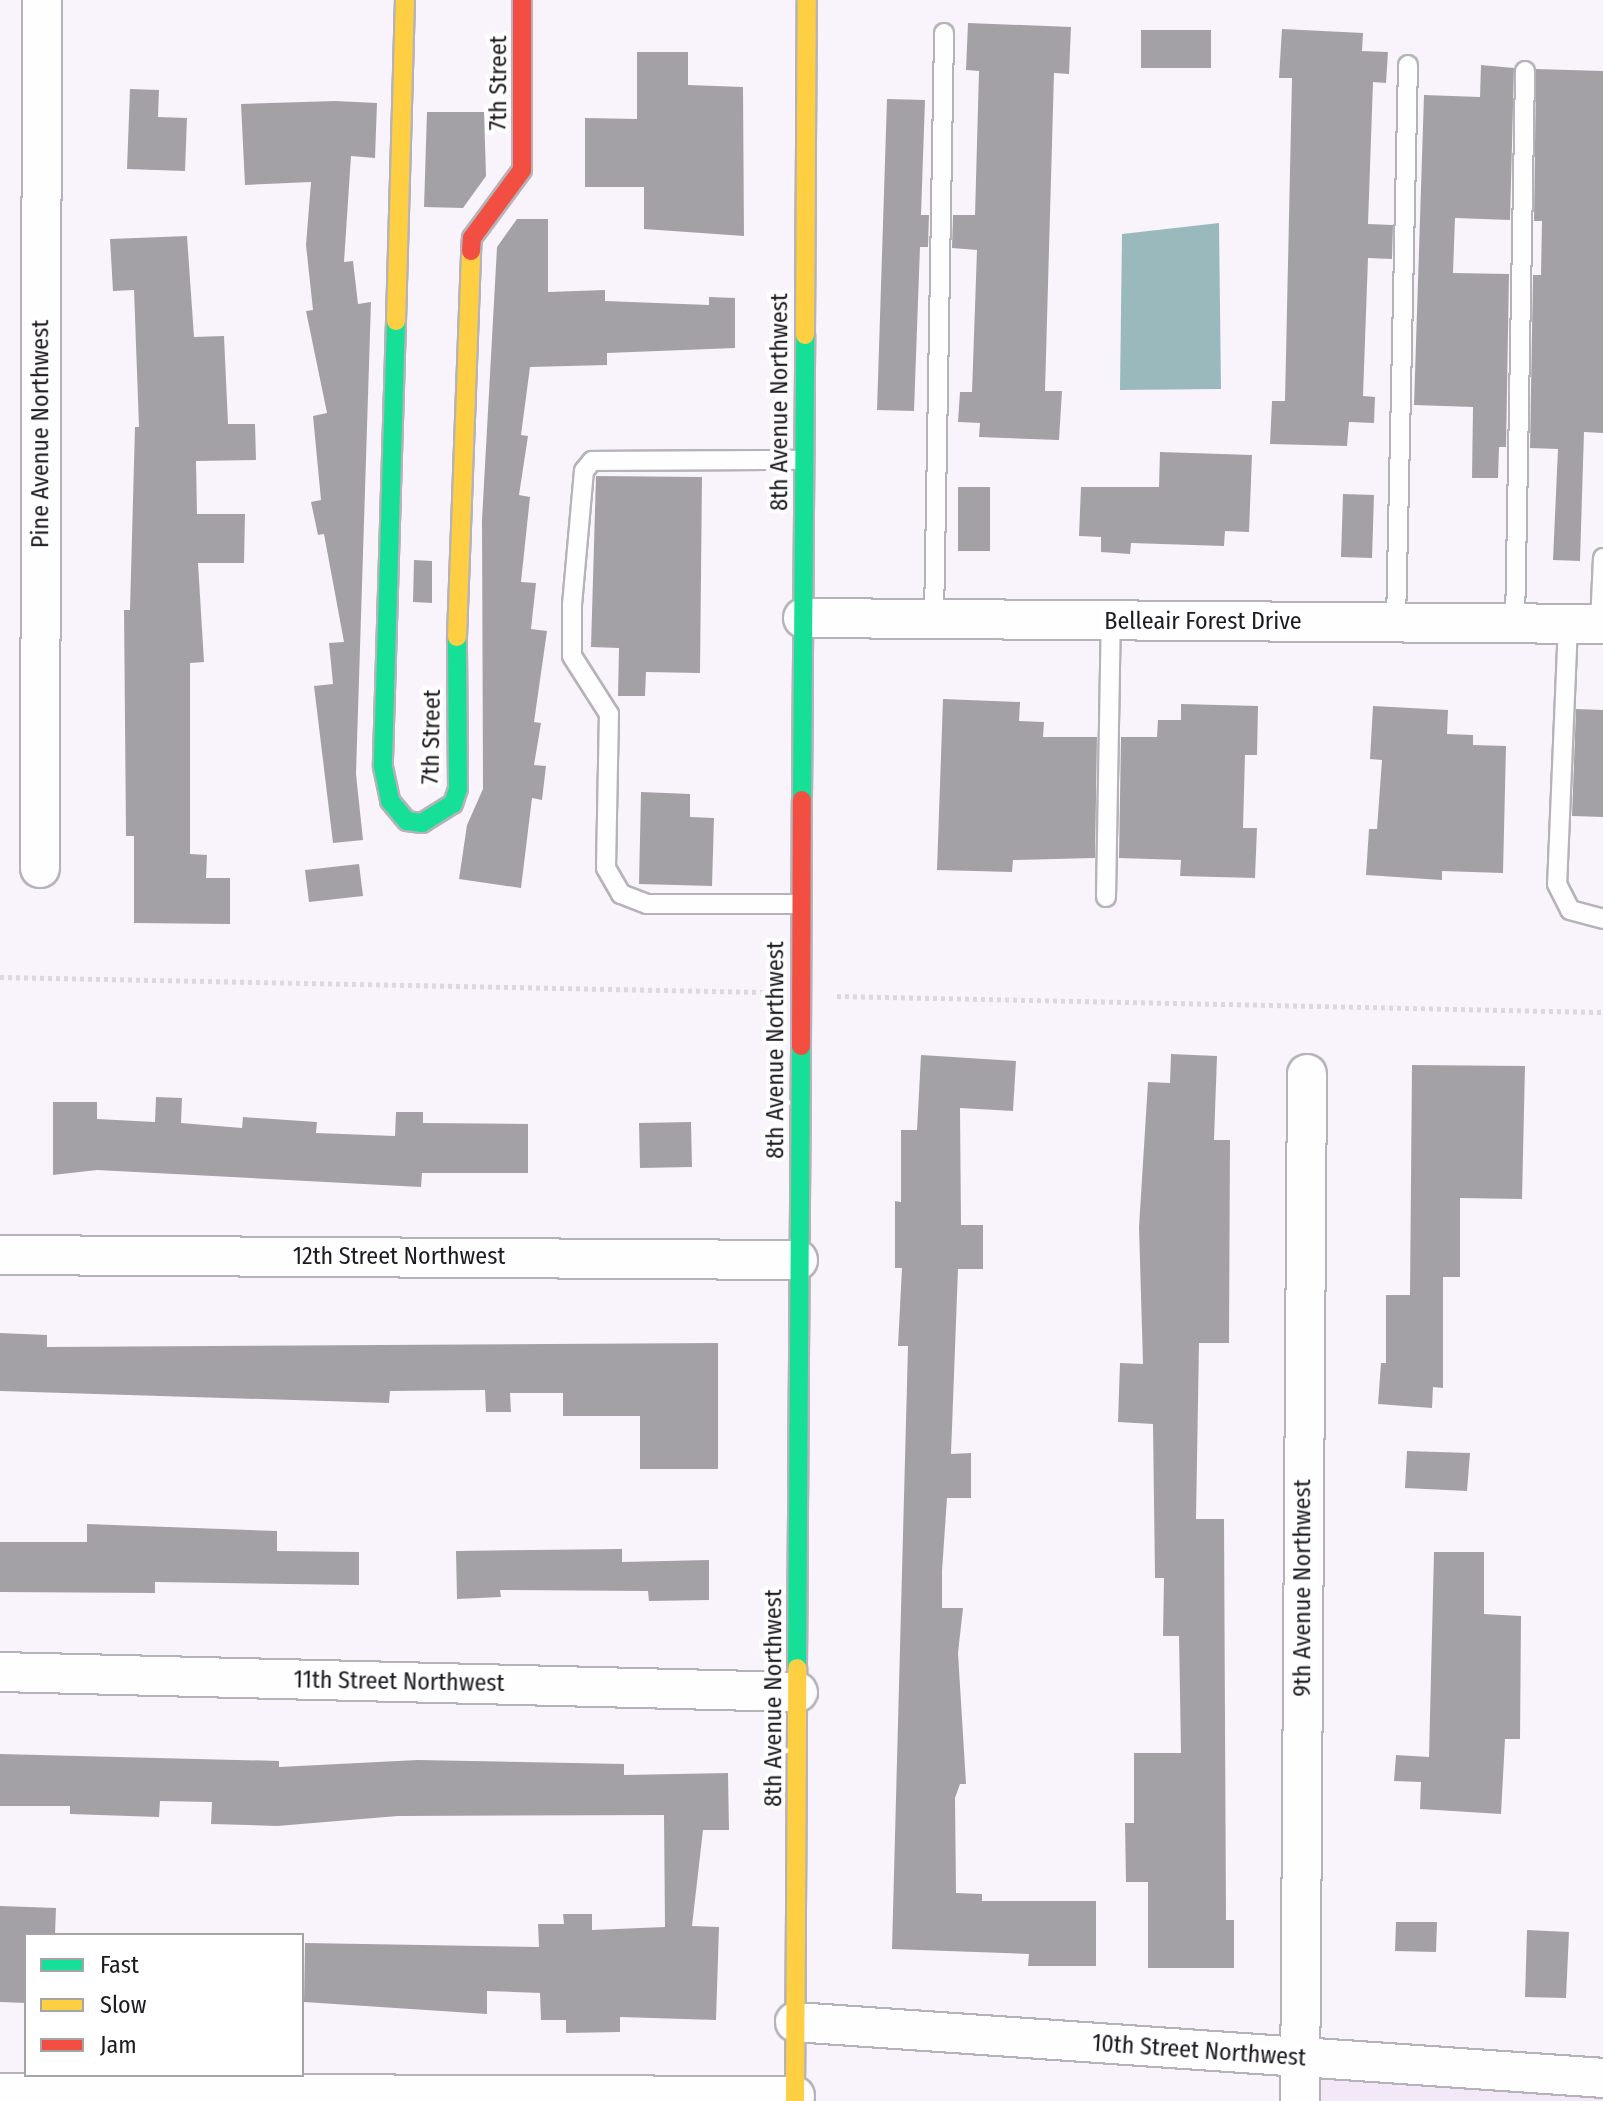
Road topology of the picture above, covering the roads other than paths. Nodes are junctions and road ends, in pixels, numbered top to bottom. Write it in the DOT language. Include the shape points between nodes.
graph roads {
  1 [pos="42,0"];
  2 [pos="405,0"];
  3 [pos="522,0"];
  4 [pos="807,0"];
  5 [pos="944,33"];
  6 [pos="1408,65"];
  7 [pos="1525,71"];
  8 [pos="804,460"];
  9 [pos="1603,558"];
  10 [pos="803,618"];
  11 [pos="934,619"];
  12 [pos="1111,621"];
  13 [pos="1396,623"];
  14 [pos="1515,624"];
  15 [pos="1590,624"];
  16 [pos="40,868"];
  17 [pos="1106,897"];
  18 [pos="800,904"];
  19 [pos="1603,919"];
  20 [pos="1307,1074"];
  21 [pos="0,1255"];
  22 [pos="798,1260"];
  23 [pos="0,1672"];
  24 [pos="798,1692"];
  25 [pos="795,2022"];
  26 [pos="1300,2058"];
  27 [pos="1603,2078"];
  28 [pos="0,2093"];
  29 [pos="795,2098"];
  30 [pos="1300,2101"];
  1 -- 16 [label="street, Pine Avenue Northwest"];
  2 -- 3 [label="street, 7th Street" via="383,767 390,801 407,821 422,823 453,804 458,789 457,519 472,238 522,170"];
  4 -- 8 [label="street, 8th Avenue Northwest"];
  5 -- 11 [label="lane"];
  6 -- 13 [label="lane"];
  7 -- 14 [label="lane"];
  8 -- 10 [label="street, 8th Avenue Northwest"];
  8 -- 18 [label="lane" via="592,461 584,471 572,605 572,656 609,714 606,868 621,894 647,904"];
  9 -- 15 [label="lane"];
  10 -- 11 [label="street, Belleair Forest Drive"];
  10 -- 18 [label="street, 8th Avenue Northwest"];
  11 -- 12 [label="street, Belleair Forest Drive"];
  12 -- 13 [label="street, Belleair Forest Drive"];
  12 -- 17 [label="lane"];
  13 -- 14 [label="street, Belleair Forest Drive"];
  14 -- 15 [label="street, Belleair Forest Drive"];
  15 -- 19 [label="lane" via="1557,884 1570,910"];
  18 -- 22 [label="street, 8th Avenue Northwest"];
  20 -- 26 [label="street, 9th Avenue Northwest"];
  21 -- 22 [label="street, 12th Street Northwest"];
  22 -- 24 [label="street, 8th Avenue Northwest"];
  23 -- 24 [label="street, 11th Street Northwest"];
  24 -- 25 [label="street, 8th Avenue Northwest"];
  25 -- 26 [label="street, 10th Street Northwest"];
  25 -- 29 [label="street, 8th Avenue Northwest"];
  26 -- 27 [label="street, 10th Street Northwest"];
  26 -- 30 [label="street, 9th Avenue Northwest"];
  28 -- 29 [label="street"];
}
